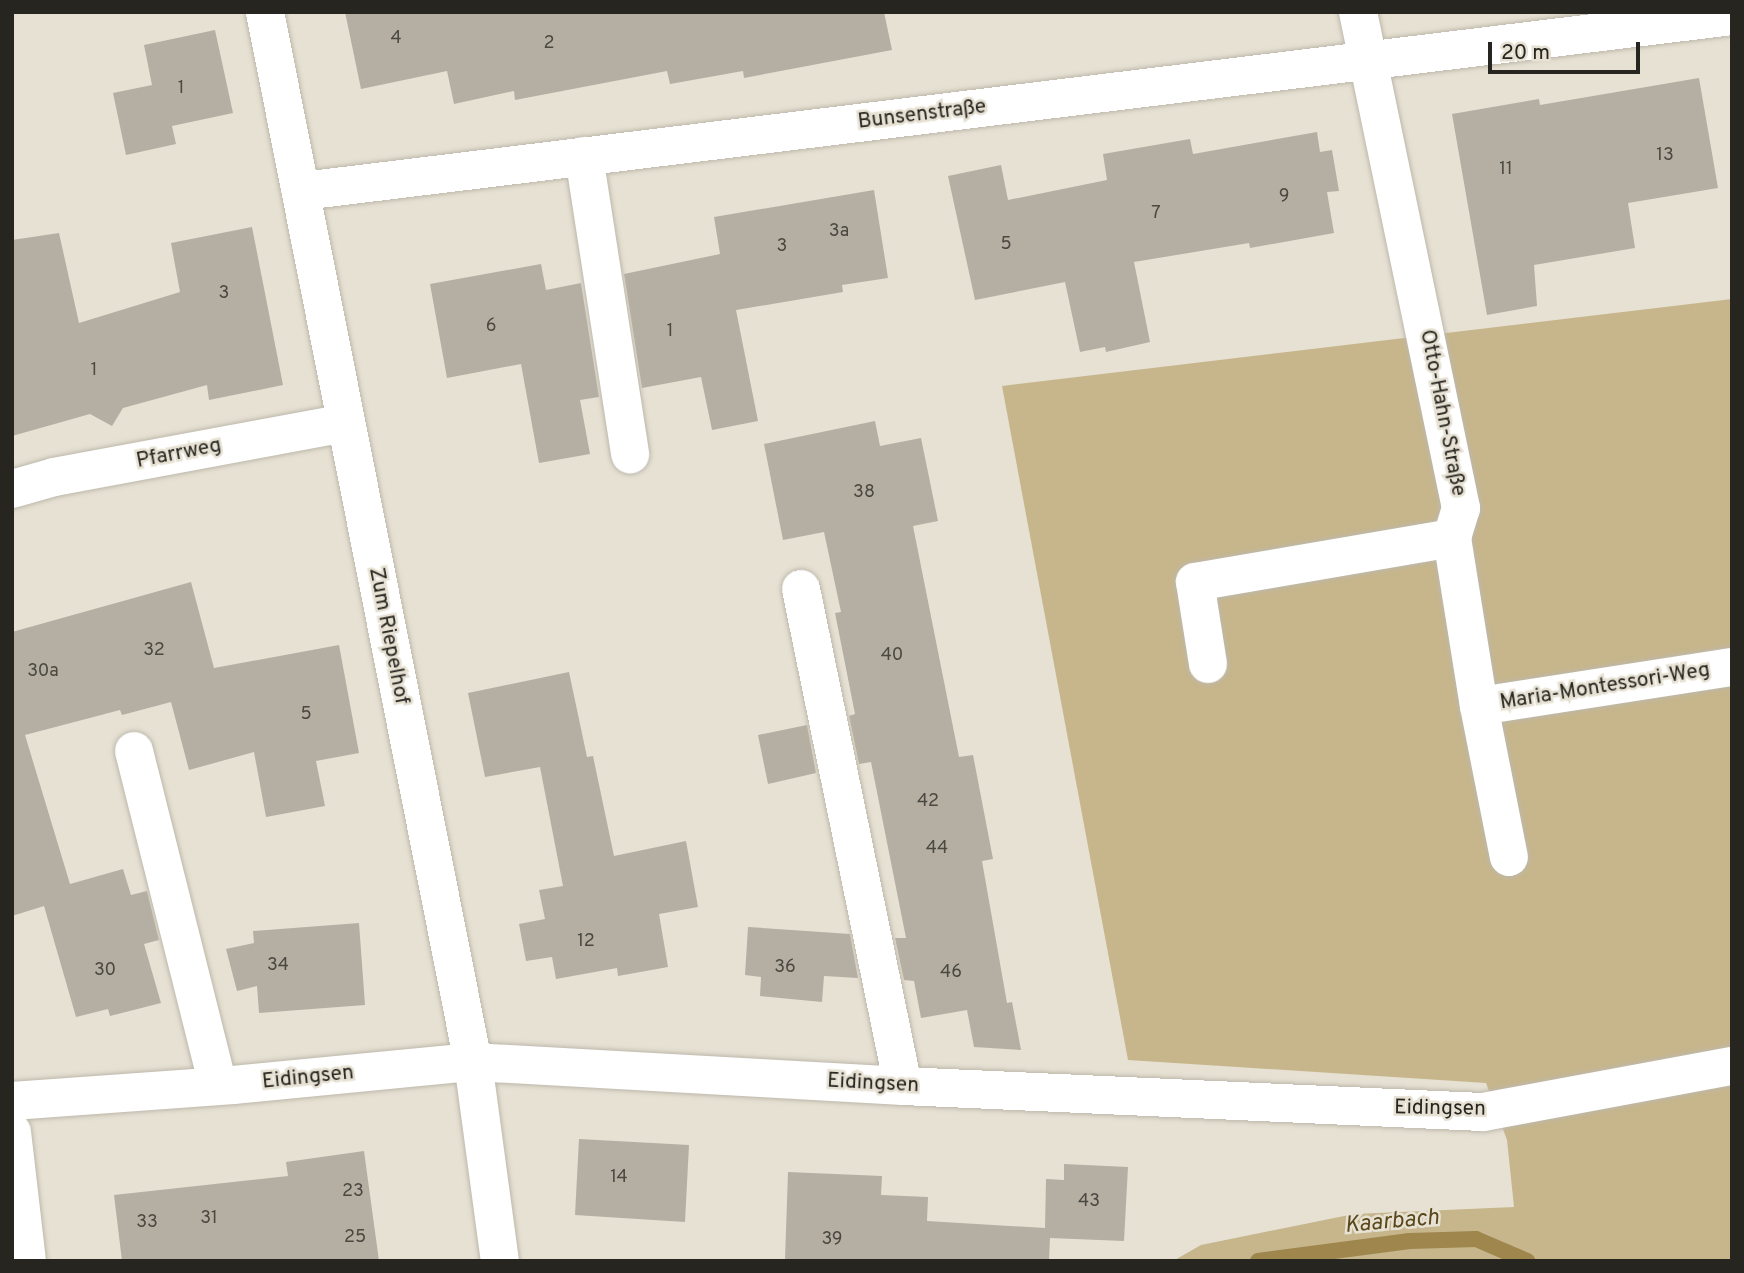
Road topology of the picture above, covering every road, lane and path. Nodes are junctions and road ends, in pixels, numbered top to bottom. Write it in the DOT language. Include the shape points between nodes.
graph roads {
  1 [pos="265,12"];
  2 [pos="1358,12"];
  3 [pos="1732,16"];
  4 [pos="1539,25"];
  5 [pos="1368,60"];
  6 [pos="584,156"];
  7 [pos="303,191"];
  8 [pos="346,423"];
  9 [pos="630,454"];
  10 [pos="12,489"];
  11 [pos="1452,538"];
  12 [pos="801,589"];
  13 [pos="1209,664"];
  14 [pos="1732,667"];
  15 [pos="1479,706"];
  16 [pos="134,751"];
  17 [pos="1509,857"];
  18 [pos="473,1062"];
  19 [pos="1732,1066"];
  20 [pos="218,1086"];
  21 [pos="903,1086"];
  22 [pos="12,1101"];
  23 [pos="12,1132"];
  24 [pos="27,1261"];
  25 [pos="500,1261"];
  1 -- 7 [label="street, Zum Riepelhof"];
  2 -- 5 [label="street, Otto-Hahn-Straße"];
  3 -- 4 [label="street, Bunsenstraße"];
  4 -- 5 [label="street, Bunsenstraße"];
  5 -- 6 [label="street, Bunsenstraße"];
  5 -- 11 [label="street, Otto-Hahn-Straße" via="1461,508"];
  6 -- 7 [label="street, Bunsenstraße"];
  6 -- 9 [label="street"];
  7 -- 8 [label="street, Zum Riepelhof"];
  8 -- 10 [label="street, Pfarrweg" via="54,477"];
  8 -- 18 [label="street, Zum Riepelhof"];
  11 -- 13 [label="street" via="1195,582"];
  11 -- 15 [label="street, Otto-Hahn-Straße"];
  12 -- 21 [label="street"];
  14 -- 15 [label="street, Maria-Montessori-Weg"];
  15 -- 17 [label="street, Otto-Hahn-Straße"];
  16 -- 20 [label="street"];
  18 -- 20 [label="street, Eidingsen"];
  18 -- 21 [label="street, Eidingsen"];
  18 -- 25 [label="street, Zum Riepelhof"];
  19 -- 21 [label="street, Eidingsen" via="1483,1112"];
  20 -- 22 [label="street, Eidingsen"];
  23 -- 24 [label="street"];
}
